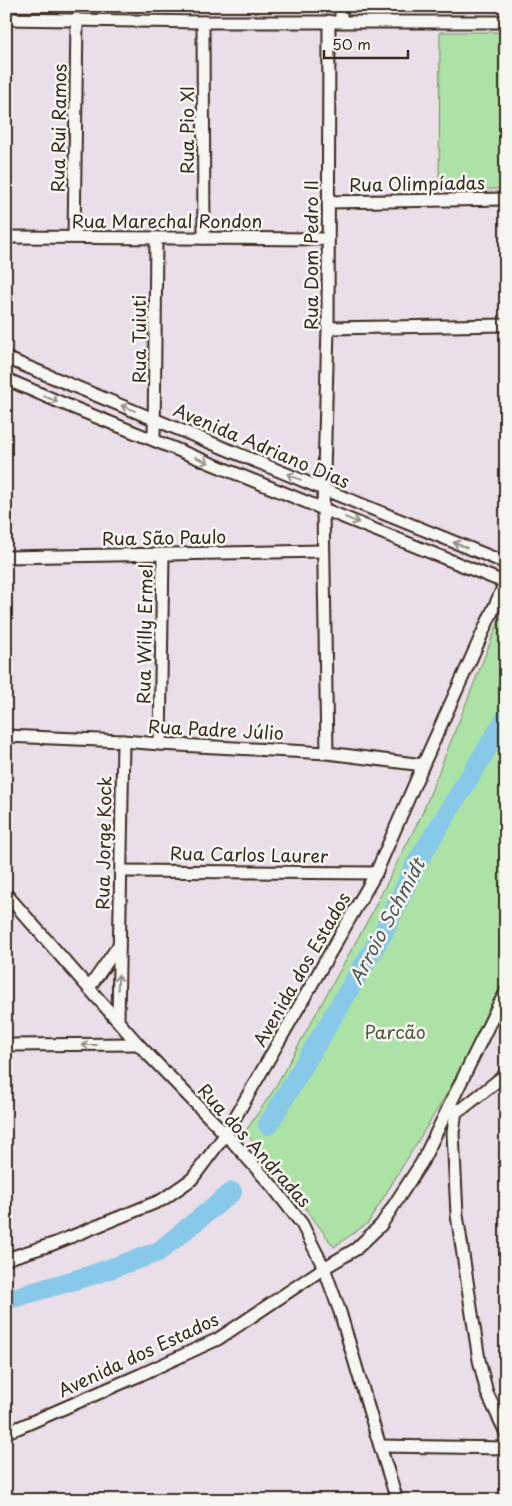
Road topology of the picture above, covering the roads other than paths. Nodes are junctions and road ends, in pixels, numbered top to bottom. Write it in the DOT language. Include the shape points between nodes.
graph roads {
  1 [pos="341,6"];
  2 [pos="6,19"];
  3 [pos="76,19"];
  4 [pos="335,21"];
  5 [pos="203,22"];
  6 [pos="506,22"];
  7 [pos="506,199"];
  8 [pos="328,202"];
  9 [pos="6,237"];
  10 [pos="74,237"];
  11 [pos="156,238"];
  12 [pos="204,238"];
  13 [pos="328,239"];
  14 [pos="506,325"];
  15 [pos="328,328"];
  16 [pos="6,358"];
  17 [pos="6,379"];
  18 [pos="155,419"];
  19 [pos="154,440"];
  20 [pos="323,489"];
  21 [pos="323,509"];
  22 [pos="323,551"];
  23 [pos="163,555"];
  24 [pos="6,557"];
  25 [pos="506,563"];
  26 [pos="506,582"];
  27 [pos="6,736"];
  28 [pos="123,741"];
  29 [pos="160,744"];
  30 [pos="327,754"];
  31 [pos="423,765"];
  32 [pos="121,870"];
  33 [pos="376,873"];
  34 [pos="6,894"];
  35 [pos="119,945"];
  36 [pos="89,988"];
  37 [pos="506,992"];
  38 [pos="118,1020"];
  39 [pos="138,1044"];
  40 [pos="6,1045"];
  41 [pos="506,1074"];
  42 [pos="452,1108"];
  43 [pos="226,1135"];
  44 [pos="6,1259"];
  45 [pos="324,1268"];
  46 [pos="6,1432"];
  47 [pos="506,1433"];
  48 [pos="380,1446"];
  49 [pos="506,1448"];
  50 [pos="397,1500"];
  1 -- 4 [label="street, Rua Dom Pedro II"];
  2 -- 3 [label="street"];
  3 -- 5 [label="street"];
  3 -- 10 [label="street, Rua Rui Ramos"];
  4 -- 5 [label="street"];
  4 -- 6 [label="street"];
  4 -- 8 [label="street, Rua Dom Pedro II"];
  5 -- 12 [label="street, Rua Pio XI"];
  7 -- 8 [label="street, Rua Olimpíadas"];
  8 -- 13 [label="street, Rua Dom Pedro II"];
  9 -- 10 [label="street, Rua Marechal Rondon"];
  10 -- 11 [label="street, Rua Marechal Rondon"];
  11 -- 12 [label="street, Rua Marechal Rondon"];
  11 -- 18 [label="street, Rua Tuiuti"];
  12 -- 13 [label="street, Rua Marechal Rondon"];
  13 -- 15 [label="street, Rua Dom Pedro II"];
  14 -- 15 [label="street"];
  15 -- 20 [label="street, Rua Dom Pedro II"];
  18 -- 16 [label="street, Avenida Adriano Dias, one-way"];
  17 -- 19 [label="street, Avenida Adriano Dias, one-way"];
  18 -- 19 [label="street, Rua Tuiuti"];
  20 -- 18 [label="street, Avenida Adriano Dias, one-way"];
  19 -- 21 [label="street, Avenida Adriano Dias, one-way"];
  20 -- 21 [label="street, Rua Dom Pedro II"];
  25 -- 20 [label="street, Avenida Adriano Dias, one-way"];
  21 -- 22 [label="street, Rua Dom Pedro II"];
  21 -- 26 [label="street, Avenida Adriano Dias, one-way"];
  22 -- 23 [label="street, Rua São Paulo"];
  22 -- 30 [label="street, Rua Dom Pedro II"];
  23 -- 24 [label="street, Rua São Paulo"];
  23 -- 29 [label="street, Rua Willy Ermel"];
  26 -- 31 [label="street, Avenida dos Estados"];
  27 -- 28 [label="street, Rua Padre Júlio"];
  28 -- 29 [label="street, Rua Padre Júlio"];
  28 -- 32 [label="street, Rua Jorge Kock"];
  29 -- 30 [label="street, Rua Padre Júlio"];
  30 -- 31 [label="street, Rua Padre Júlio"];
  31 -- 33 [label="street, Avenida dos Estados"];
  32 -- 33 [label="street, Rua Carlos Laurer"];
  32 -- 35 [label="street, Rua Jorge Kock"];
  33 -- 43 [label="street, Avenida dos Estados"];
  34 -- 36 [label="street, Rua dos Andradas"];
  35 -- 36 [label="street"];
  38 -- 35 [label="street, Rua Jorge Kock, one-way"];
  36 -- 38 [label="street, Rua dos Andradas"];
  37 -- 42 [label="street, Avenida dos Estados"];
  38 -- 39 [label="street, Rua dos Andradas"];
  39 -- 40 [label="street, one-way"];
  39 -- 43 [label="street, Rua dos Andradas"];
  41 -- 42 [label="street" via="462,1109"];
  42 -- 45 [label="street, Avenida dos Estados" via="381,1226 356,1249"];
  42 -- 47 [label="street" via="458,1215 477,1350 487,1392"];
  43 -- 44 [label="street, Avenida dos Estados" via="192,1178 162,1200 53,1244"];
  43 -- 45 [label="street, Rua dos Andradas" via="302,1224"];
  45 -- 46 [label="street, Avenida dos Estados" via="218,1339"];
  45 -- 48 [label="street, Rua dos Andradas"];
  48 -- 49 [label="street"];
  48 -- 50 [label="street, Rua dos Andradas"];
}
